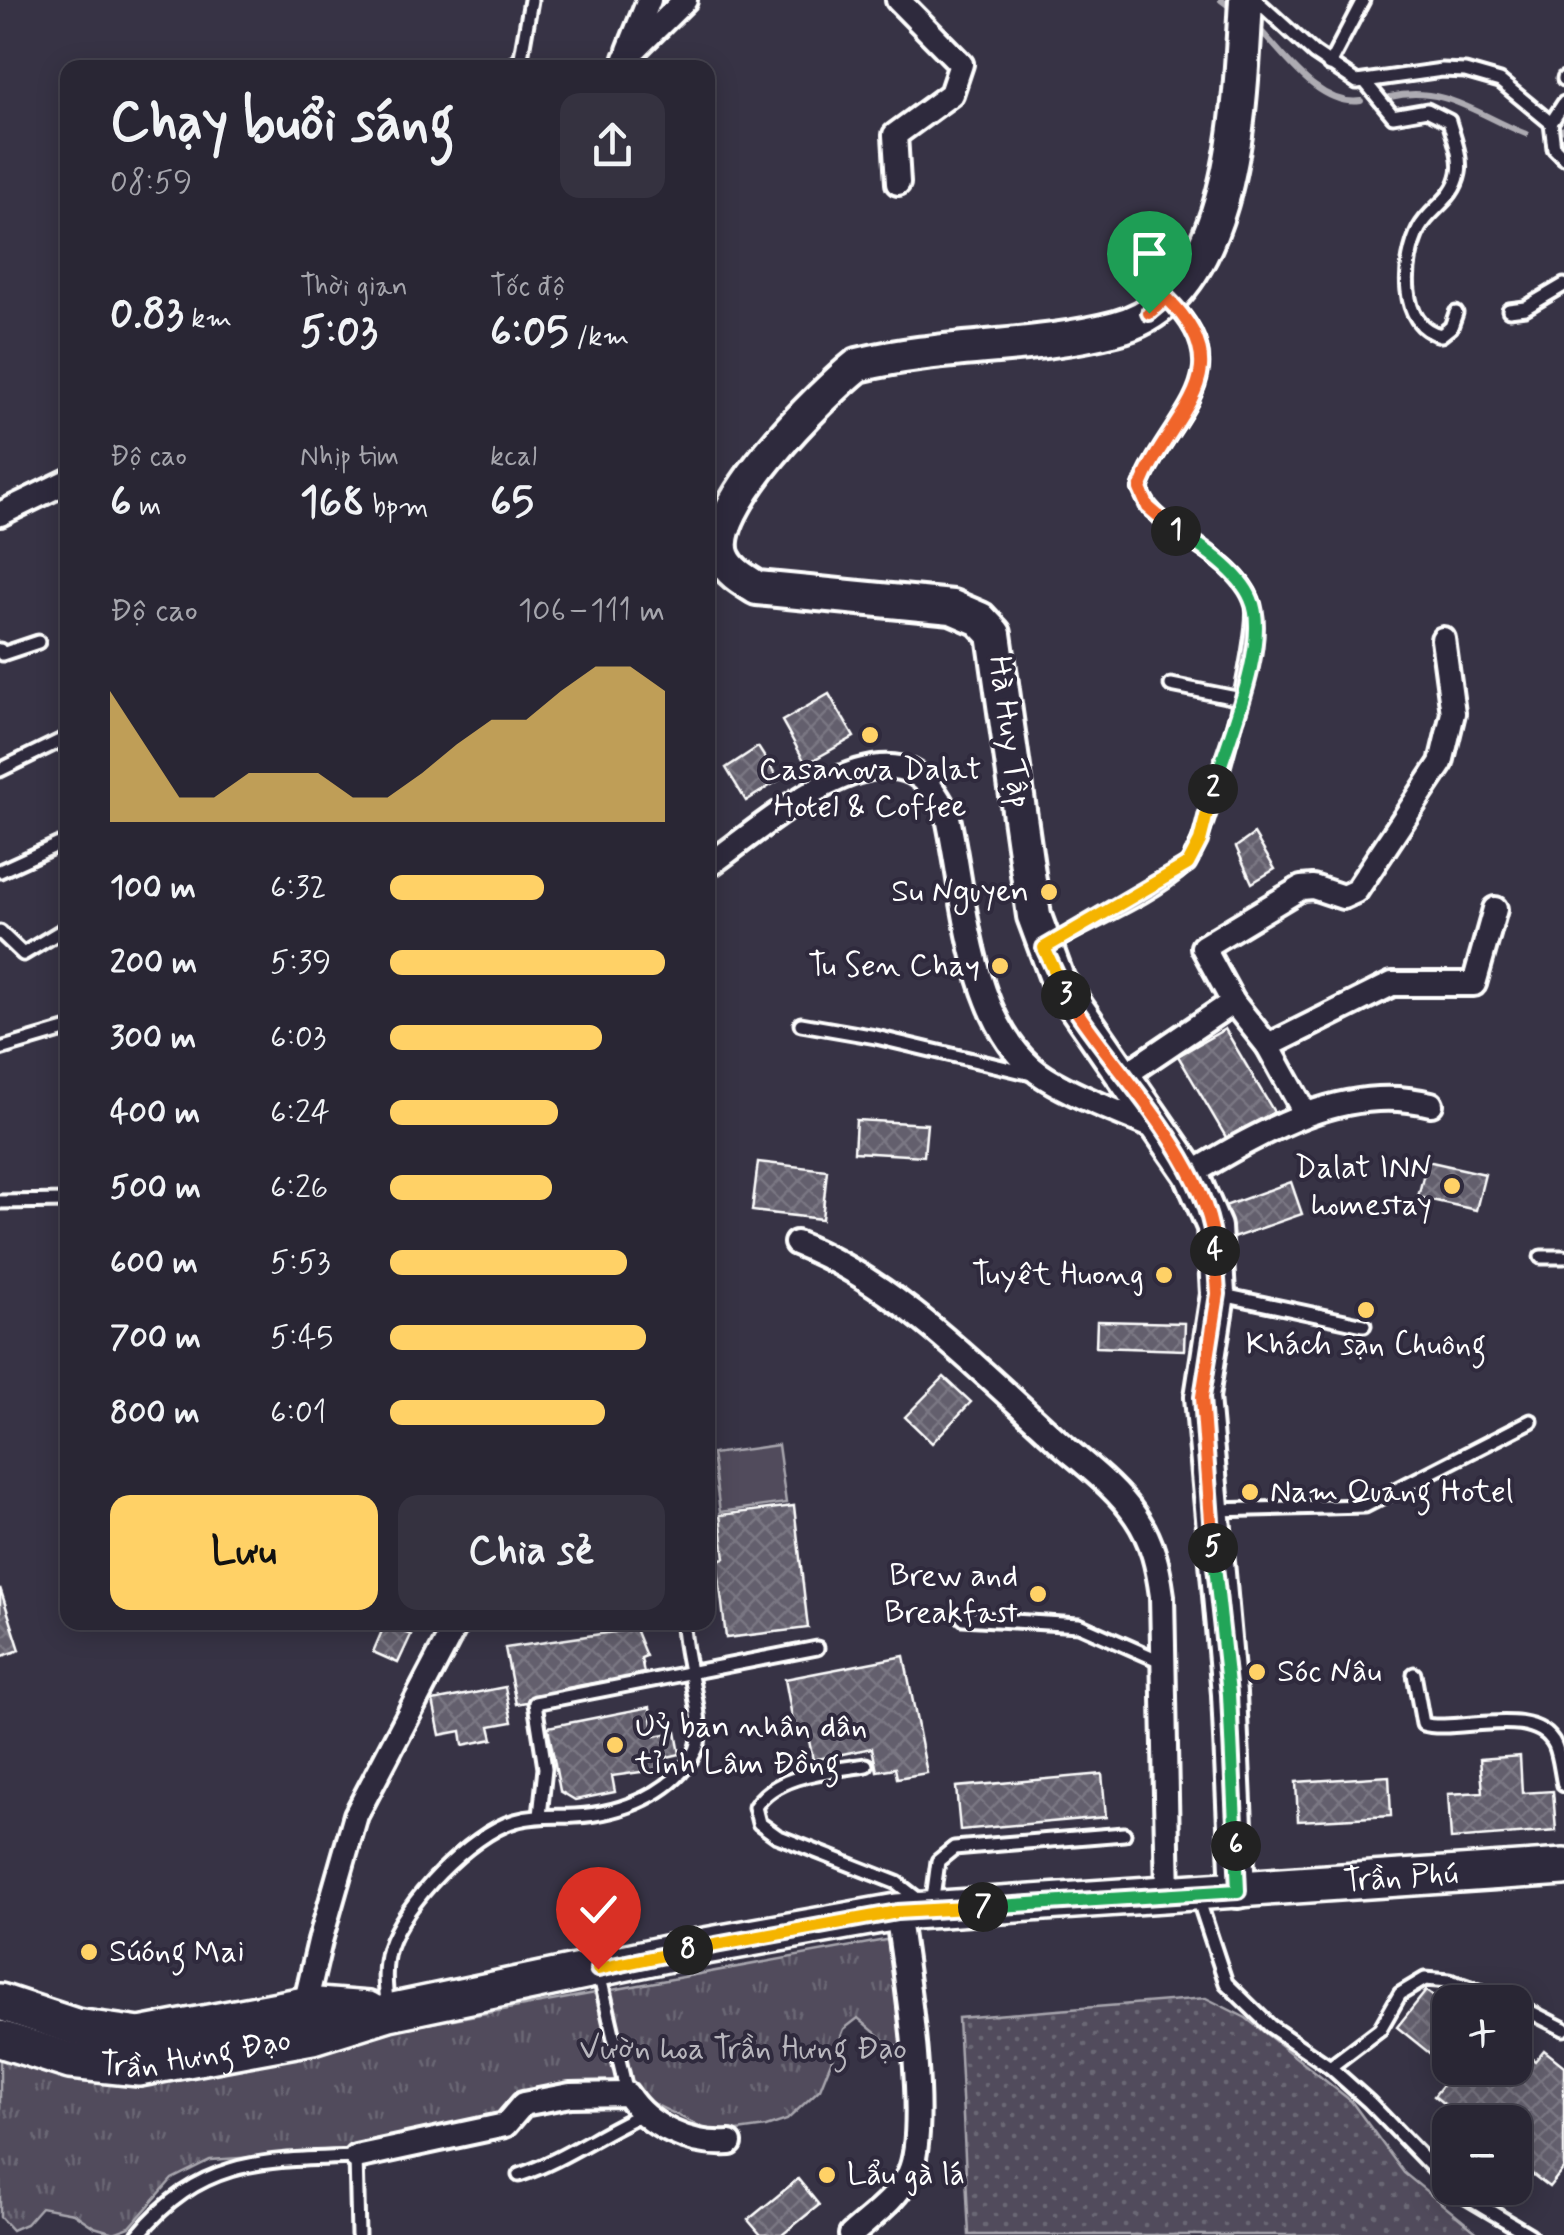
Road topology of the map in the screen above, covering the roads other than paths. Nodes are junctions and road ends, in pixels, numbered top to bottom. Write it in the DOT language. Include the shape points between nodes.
graph roads {
  1 [pos="531,0"];
  2 [pos="649,0"];
  3 [pos="684,0"];
  4 [pos="898,0"];
  5 [pos="1246,0"];
  6 [pos="1256,0"];
  7 [pos="1364,0"];
  8 [pos="518,60"];
  9 [pos="626,60"];
  10 [pos="628,60"];
  11 [pos="1329,65"];
  12 [pos="1366,84"];
  13 [pos="1564,103"];
  14 [pos="1551,123"];
  15 [pos="1564,158"];
  16 [pos="898,182"];
  17 [pos="1564,285"];
  18 [pos="1167,298"];
  19 [pos="1510,310"];
  20 [pos="1456,313"];
  21 [pos="60,485"];
  22 [pos="0,514"];
  23 [pos="1443,639"];
  24 [pos="38,642"];
  25 [pos="0,650"];
  26 [pos="1172,684"];
  27 [pos="1241,700"];
  28 [pos="60,741"];
  29 [pos="0,770"];
  30 [pos="60,844"];
  31 [pos="715,861"];
  32 [pos="0,871"];
  33 [pos="1495,909"];
  34 [pos="0,932"];
  35 [pos="60,932"];
  36 [pos="1044,948"];
  37 [pos="1233,1002"];
  38 [pos="801,1024"];
  39 [pos="60,1031"];
  40 [pos="1268,1046"];
  41 [pos="0,1049"];
  42 [pos="1125,1076"];
  43 [pos="1045,1078"];
  44 [pos="1431,1104"];
  45 [pos="1305,1113"];
  46 [pos="1161,1131"];
  47 [pos="1191,1174"];
  48 [pos="60,1201"];
  49 [pos="0,1202"];
  50 [pos="796,1243"];
  51 [pos="1541,1257"];
  52 [pos="1564,1257"];
  53 [pos="1218,1294"];
  54 [pos="1364,1325"];
  55 [pos="1531,1421"];
  56 [pos="1210,1510"];
  57 [pos="963,1618"];
  58 [pos="453,1630"];
  59 [pos="684,1630"];
  60 [pos="817,1648"];
  61 [pos="1163,1662"];
  62 [pos="689,1674"];
  63 [pos="1414,1674"];
  64 [pos="866,1765"];
  65 [pos="1564,1784"];
  66 [pos="540,1816"];
  67 [pos="1124,1834"];
  68 [pos="1564,1867"];
  69 [pos="1238,1891"];
  70 [pos="1182,1895"];
  71 [pos="914,1911"];
  72 [pos="598,1969"];
  73 [pos="1461,1985"];
  74 [pos="0,2002"];
  75 [pos="389,2012"];
  76 [pos="1532,2013"];
  77 [pos="308,2021"];
  78 [pos="1564,2029"];
  79 [pos="0,2039"];
  80 [pos="1330,2066"];
  81 [pos="627,2094"];
  82 [pos="640,2115"];
  83 [pos="730,2143"];
  84 [pos="356,2157"];
  85 [pos="1432,2169"];
  86 [pos="518,2175"];
  87 [pos="1480,2205"];
  88 [pos="138,2235"];
  89 [pos="358,2235"];
  90 [pos="851,2235"];
  91 [pos="1530,2235"];
  1 -- 8 [label="lane"];
  2 -- 9 [label="street"];
  3 -- 10 [label="street"];
  4 -- 16 [label="street" via="961,64 951,94 895,135"];
  5 -- 18 [label="street, Hà Huy Tập" via="1226,192 1206,248"];
  6 -- 11 [label="lane"];
  7 -- 11 [label="lane"];
  11 -- 12 [label="lane"];
  12 -- 14 [label="lane" via="1465,71 1500,81"];
  12 -- 20 [label="lane" via="1393,116 1427,110 1449,120 1460,171 1451,194 1420,228 1408,269 1411,312 1428,332 1441,334"];
  13 -- 14 [label="lane"];
  14 -- 15 [label="lane" via="1554,148"];
  17 -- 19 [label="lane"];
  18 -- 27 [label="lane" via="1200,343 1202,368 1195,398 1140,489 1161,522 1216,561 1252,600 1254,640"];
  18 -- 36 [label="street, Hà Huy Tập" via="1119,328 858,364 746,484 725,517 720,540 735,574 757,588 952,607 980,619 994,634"];
  21 -- 22 [label="street"];
  23 -- 37 [label="street" via="1454,713 1434,776 1351,896 1301,888 1203,947"];
  24 -- 25 [label="lane"];
  26 -- 27 [label="lane"];
  27 -- 36 [label="lane" via="1188,864"];
  28 -- 29 [label="lane"];
  30 -- 32 [label="lane"];
  31 -- 43 [label="street" via="838,777 886,766 910,771 929,784 947,813 992,1016"];
  33 -- 40 [label="street" via="1474,984 1392,984"];
  34 -- 35 [label="lane" via="23,954"];
  36 -- 42 [label="street, Hà Huy Tập" via="1071,1003"];
  37 -- 40 [label="street"];
  37 -- 42 [label="street"];
  38 -- 43 [label="lane"];
  39 -- 41 [label="lane"];
  40 -- 45 [label="street"];
  42 -- 46 [label="street, Hà Huy Tập"];
  43 -- 46 [label="street"];
  44 -- 45 [label="street" via="1382,1096"];
  45 -- 47 [label="street"];
  46 -- 47 [label="street, Hà Huy Tập"];
  47 -- 53 [label="street, Hà Huy Tập" via="1214,1228"];
  48 -- 49 [label="lane"];
  50 -- 61 [label="street" via="838,1260 961,1352 1133,1512 1158,1562"];
  51 -- 52 [label="lane"];
  53 -- 54 [label="lane"];
  53 -- 56 [label="street, Hà Huy Tập" via="1202,1397"];
  55 -- 56 [label="lane" via="1365,1506"];
  56 -- 69 [label="street, Hà Huy Tập" via="1229,1694"];
  57 -- 61 [label="lane" via="1079,1626"];
  58 -- 77 [label="street" via="356,1814"];
  59 -- 62 [label="lane"];
  60 -- 62 [label="lane"];
  61 -- 70 [label="street"];
  62 -- 66 [label="lane" via="698,1747 682,1772 625,1807"];
  62 -- 66 [label="lane" via="536,1703 545,1768"];
  63 -- 65 [label="lane" via="1424,1724 1511,1722 1534,1728 1555,1745"];
  64 -- 71 [label="lane" via="765,1791 754,1808 759,1823 777,1836 897,1883"];
  66 -- 75 [label="lane" via="477,1840 406,1916 387,1957"];
  67 -- 71 [label="lane" via="954,1848 938,1861"];
  68 -- 69 [label="main road, Trần Phú"];
  69 -- 70 [label="main road, Trần Hưng Đạo"];
  70 -- 71 [label="main road, Trần Hưng Đạo"];
  70 -- 80 [label="lane" via="1226,1983 1270,2026"];
  71 -- 72 [label="main road, Trần Hưng Đạo"];
  71 -- 90 [label="street" via="909,1998 916,2151 903,2186"];
  72 -- 75 [label="main road, Trần Hưng Đạo"];
  72 -- 81 [label="lane"];
  73 -- 80 [label="lane" via="1425,1979 1400,1994 1380,2030"];
  74 -- 77 [label="main road, Trần Hưng Đạo" via="76,2027 140,2036"];
  75 -- 77 [label="main road, Trần Hưng Đạo"];
  76 -- 78 [label="lane"];
  77 -- 79 [label="main road, Trần Hưng Đạo" via="139,2068 70,2061"];
  80 -- 85 [label="lane"];
  81 -- 82 [label="street"];
  81 -- 84 [label="street" via="523,2104 505,2125"];
  82 -- 83 [label="street" via="709,2145"];
  82 -- 86 [label="lane" via="553,2164"];
  84 -- 88 [label="lane" via="224,2169 190,2186"];
  84 -- 89 [label="lane"];
  87 -- 91 [label="lane"];
}
